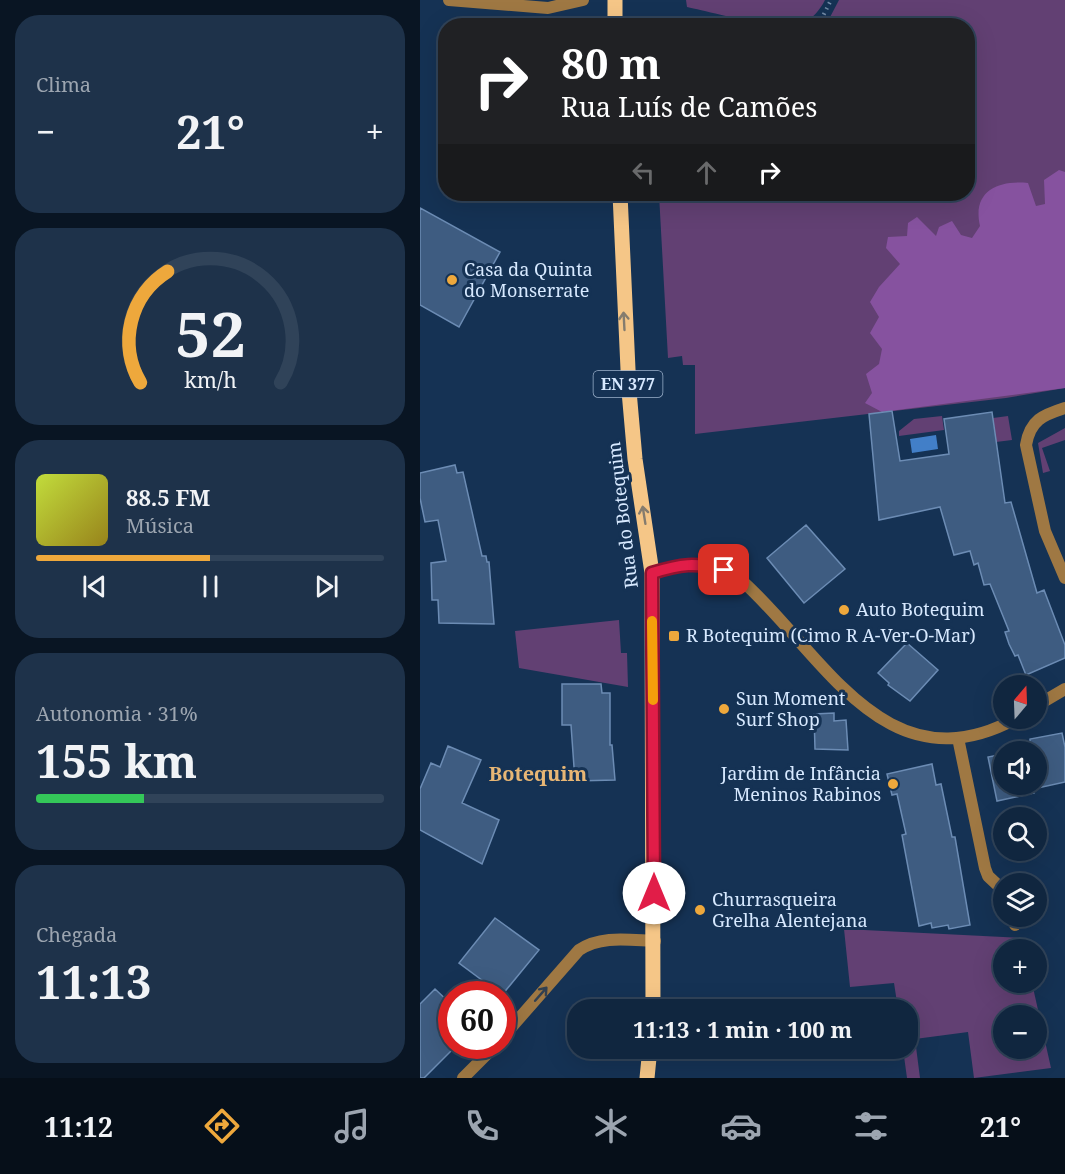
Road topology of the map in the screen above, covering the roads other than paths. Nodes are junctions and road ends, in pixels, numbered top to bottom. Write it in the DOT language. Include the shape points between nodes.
graph roads {
  1 [pos="449,0"];
  2 [pos="583,0"];
  3 [pos="615,0"];
  4 [pos="615,18"];
  5 [pos="620,201"];
  6 [pos="1065,408"];
  7 [pos="652,573"];
  8 [pos="1065,579"];
  9 [pos="1065,689"];
  10 [pos="1047,700"];
  11 [pos="993,728"];
  12 [pos="958,738"];
  13 [pos="993,881"];
  14 [pos="655,941"];
  15 [pos="653,999"];
  16 [pos="516,1022"];
  17 [pos="482,1059"];
  18 [pos="649,1059"];
  19 [pos="463,1078"];
  20 [pos="647,1078"];
  1 -- 2 [label="street" via="548,8"];
  3 -- 4 [label="main road"];
  7 -- 5 [label="main road, Rua do Botequim / EN 377, one-way" via="629,391"];
  6 -- 8 [label="street" via="1034,421 1026,445 1045,531"];
  7 -- 12 [label="street" via="701,563 724,570 756,593 819,665 866,709 911,733"];
  7 -- 14 [label="main road, Rua do Botequim / EN 377"];
  9 -- 10 [label="street"];
  11 -- 12 [label="street"];
  12 -- 13 [label="street" via="985,868"];
  14 -- 15 [label="main road, EN 377"];
  16 -- 14 [label="street, one-way" via="579,950 591,942"];
  17 -- 19 [label="street"];
  18 -- 20 [label="main road"];
}
